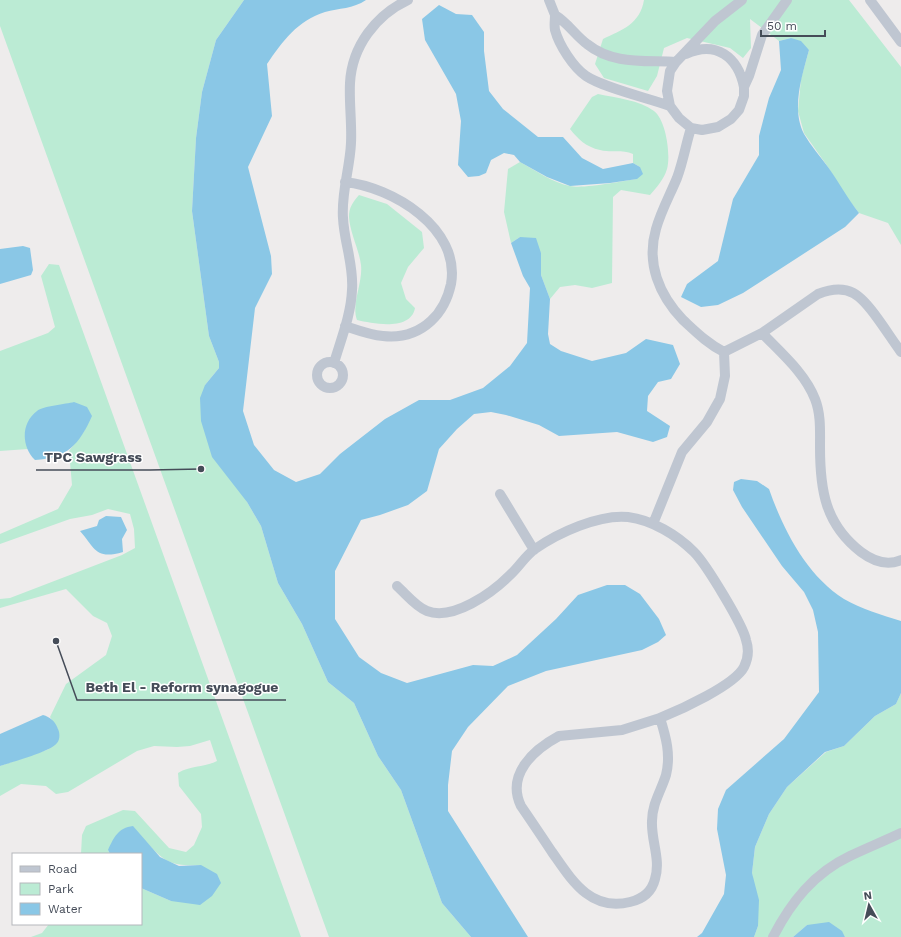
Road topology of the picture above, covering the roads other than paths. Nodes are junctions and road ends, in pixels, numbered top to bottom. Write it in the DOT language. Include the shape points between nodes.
graph roads {
  1 [pos="408,0"];
  2 [pos="549,0"];
  3 [pos="742,0"];
  4 [pos="787,0"];
  5 [pos="870,0"];
  6 [pos="556,15"];
  7 [pos="901,42"];
  8 [pos="685,54"];
  9 [pos="676,62"];
  10 [pos="744,87"];
  11 [pos="670,106"];
  12 [pos="691,128"];
  13 [pos="346,182"];
  14 [pos="345,326"];
  15 [pos="762,333"];
  16 [pos="724,352"];
  17 [pos="901,352"];
  18 [pos="334,363"];
  19 [pos="500,494"];
  20 [pos="653,524"];
  21 [pos="534,550"];
  22 [pos="901,560"];
  23 [pos="397,586"];
  24 [pos="660,718"];
  25 [pos="901,833"];
  26 [pos="773,937"];
  1 -- 13 [label="street" via="390,10 372,27 354,59 350,82 352,144"];
  2 -- 6 [label="street"];
  3 -- 8 [label="street" via="715,21"];
  4 -- 10 [label="street" via="762,35 750,76"];
  5 -- 7 [label="street"];
  6 -- 9 [label="street" via="567,22 587,44 601,53 634,62"];
  6 -- 11 [label="street" via="555,29 560,43 586,75"];
  8 -- 9 [label="street"];
  8 -- 10 [label="street" via="711,49 725,54 740,72"];
  9 -- 11 [label="street" via="667,83"];
  10 -- 12 [label="street" via="742,104 731,119 710,129"];
  11 -- 12 [label="street"];
  12 -- 16 [label="street" via="677,176 656,228 652,252 654,269 662,294 674,311 706,342"];
  13 -- 14 [label="street" via="343,218 351,264 352,288"];
  13 -- 14 [label="street" via="373,187 391,194 429,223 442,240 450,260 452,280 440,312 416,331 397,336 383,336"];
  14 -- 18 [label="street"];
  15 -- 16 [label="street"];
  15 -- 17 [label="street" via="818,294 842,289 854,293 867,304"];
  15 -- 22 [label="street" via="802,376 815,400 820,423 822,491 836,525 846,539 868,557 881,562"];
  16 -- 20 [label="street" via="725,376 720,399 707,422 682,452"];
  19 -- 21 [label="street"];
  20 -- 21 [label="street" via="627,517 601,519 548,541"];
  20 -- 24 [label="street" via="685,544 702,562 744,633 748,649 744,666 734,680"];
  21 -- 23 [label="street" via="497,587 454,611 427,611"];
  24 -- 24 [label="street" via="622,730 559,736 526,762 518,776 517,794 521,806 574,884 599,900 620,904 638,900 650,890 654,882 657,866 653,810 668,763 666,739"];
  25 -- 26 [label="street" via="849,856 815,878 792,904"];
}
